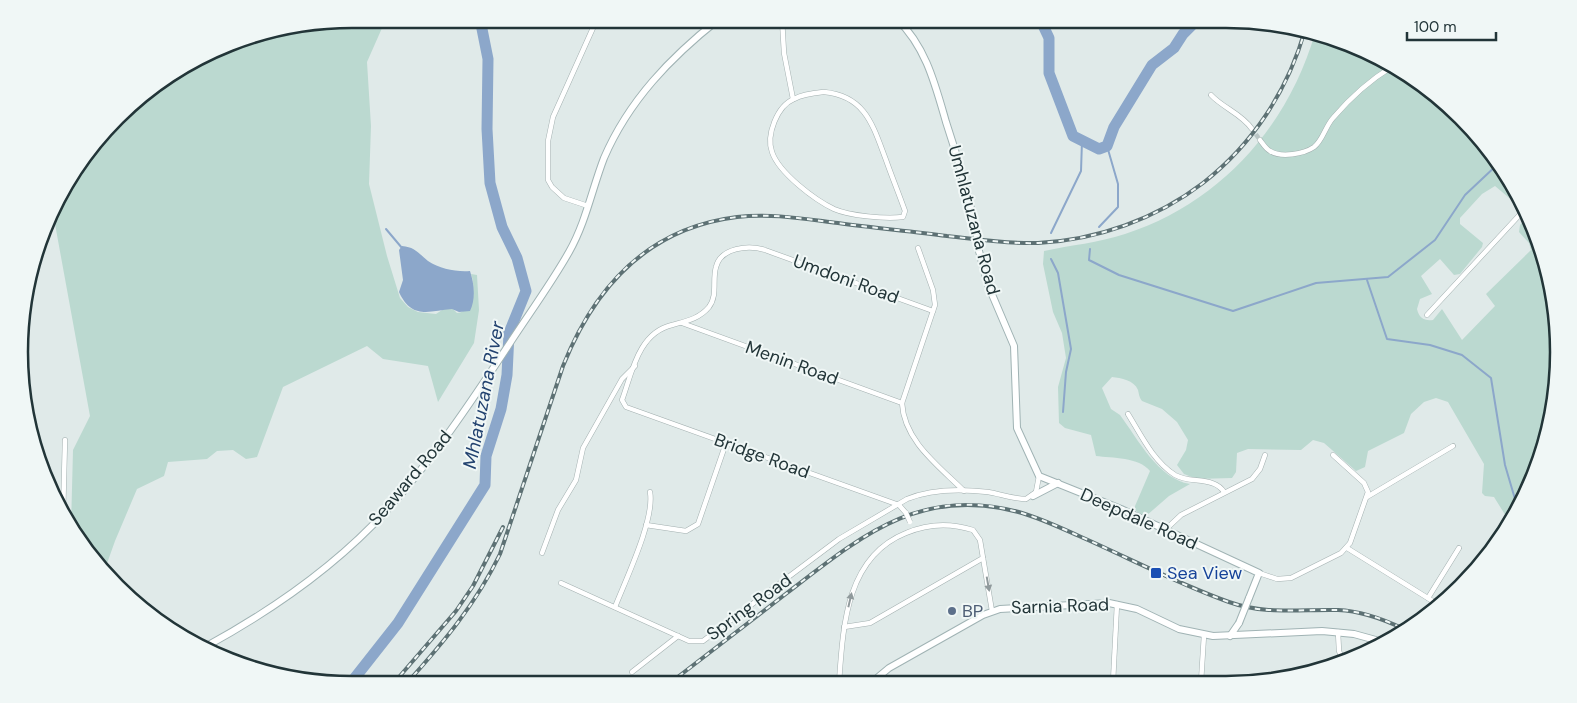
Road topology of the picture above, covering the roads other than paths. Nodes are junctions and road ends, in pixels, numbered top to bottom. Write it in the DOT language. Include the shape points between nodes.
graph roads {
  1 [pos="593,28"];
  2 [pos="709,28"];
  3 [pos="783,28"];
  4 [pos="904,28"];
  5 [pos="1387,70"];
  6 [pos="1211,95"];
  7 [pos="793,99"];
  8 [pos="1252,128"];
  9 [pos="1260,140"];
  10 [pos="588,206"];
  11 [pos="1519,215"];
  12 [pos="918,248"];
  13 [pos="933,311"];
  14 [pos="1428,315"];
  15 [pos="682,323"];
  16 [pos="635,366"];
  17 [pos="902,402"];
  18 [pos="1128,414"];
  19 [pos="65,440"];
  20 [pos="726,443"];
  21 [pos="1453,446"];
  22 [pos="1265,455"];
  23 [pos="1333,456"];
  24 [pos="1039,476"];
  25 [pos="1058,483"];
  26 [pos="964,491"];
  27 [pos="650,492"];
  28 [pos="1224,492"];
  29 [pos="62,496"];
  30 [pos="1033,496"];
  31 [pos="1367,497"];
  32 [pos="898,505"];
  33 [pos="646,525"];
  34 [pos="913,530"];
  35 [pos="1164,530"];
  36 [pos="1347,548"];
  37 [pos="1460,548"];
  38 [pos="542,553"];
  39 [pos="983,558"];
  40 [pos="1259,573"];
  41 [pos="562,583"];
  42 [pos="1428,598"];
  43 [pos="1432,601"];
  44 [pos="1117,604"];
  45 [pos="615,607"];
  46 [pos="992,611"];
  47 [pos="844,627"];
  48 [pos="1338,632"];
  49 [pos="1204,635"];
  50 [pos="678,636"];
  51 [pos="1230,636"];
  52 [pos="1373,640"];
  53 [pos="211,643"];
  54 [pos="1340,654"];
  55 [pos="632,672"];
  56 [pos="840,676"];
  57 [pos="879,676"];
  58 [pos="1113,676"];
  59 [pos="1201,676"];
  1 -- 10 [label="street" via="553,117 548,141 548,180 552,187 564,198"];
  2 -- 10 [label="street" via="664,68 631,107 604,160"];
  3 -- 7 [label="street"];
  4 -- 24 [label="street, Umhlatuzana Road, bridge" via="916,42 932,74 966,186 988,285 1014,346 1017,428"];
  5 -- 9 [label="street" via="1340,110 1312,148 1297,154 1275,153"];
  6 -- 8 [label="street"];
  7 -- 7 [label="street" via="834,93 860,106 872,122 879,140 906,211 903,217 835,209 812,196 781,167 772,153 770,136 779,114"];
  10 -- 53 [label="street, Seaward Road" via="578,235 554,276 442,442 401,494 370,527 309,580"];
  11 -- 14 [label="street"];
  12 -- 13 [label="street" via="933,290"];
  13 -- 15 [label="street, Umdoni Road" via="759,248 740,248 725,253 716,267 711,304 702,314"];
  13 -- 17 [label="street"];
  15 -- 16 [label="street" via="654,333 643,345"];
  15 -- 17 [label="street, Menin Road"];
  16 -- 20 [label="street, Bridge Road" via="622,400 626,407"];
  16 -- 38 [label="street" via="622,378 584,448 576,480 558,510"];
  17 -- 26 [label="street" via="904,420 912,437"];
  18 -- 28 [label="street" via="1152,452 1169,471 1184,480 1215,483"];
  19 -- 29 [label="street"];
  20 -- 32 [label="street, Bridge Road"];
  20 -- 33 [label="street" via="698,524 686,531"];
  21 -- 31 [label="street"];
  22 -- 28 [label="street" via="1252,479"];
  23 -- 31 [label="street" via="1364,483"];
  24 -- 25 [label="street, Deepdale Road"];
  24 -- 30 [label="street"];
  25 -- 30 [label="street"];
  25 -- 35 [label="street, Deepdale Road"];
  26 -- 30 [label="street" via="1022,499"];
  26 -- 32 [label="street" via="915,496"];
  27 -- 33 [label="street" via="652,500"];
  28 -- 35 [label="street" via="1181,515"];
  31 -- 36 [label="street"];
  32 -- 34 [label="street, bridge" via="906,513"];
  32 -- 50 [label="street, Spring Road" via="839,539 712,636 696,642"];
  33 -- 45 [label="street"];
  34 -- 39 [label="street" via="945,525 973,530 980,540"];
  47 -- 34 [label="street, one-way" via="852,593 867,562 880,547"];
  35 -- 40 [label="street, Deepdale Road"];
  36 -- 40 [label="street, Deepdale Road" via="1291,578 1277,579"];
  36 -- 42 [label="street"];
  37 -- 42 [label="street"];
  39 -- 46 [label="street, one-way"];
  39 -- 47 [label="street" via="870,623"];
  40 -- 51 [label="street, bridge" via="1239,623"];
  41 -- 45 [label="street, Spring Road"];
  42 -- 43 [label="street"];
  44 -- 46 [label="street, Sarnia Road"];
  44 -- 49 [label="street, Sarnia Road" via="1137,609 1179,629"];
  44 -- 58 [label="street"];
  45 -- 50 [label="street, Spring Road"];
  46 -- 57 [label="street, Sarnia Road"];
  47 -- 56 [label="street"];
  48 -- 51 [label="street, Sarnia Road"];
  48 -- 52 [label="street, Sarnia Road"];
  48 -- 54 [label="street"];
  49 -- 51 [label="street, Sarnia Road"];
  49 -- 59 [label="street"];
  50 -- 55 [label="street"];
}
